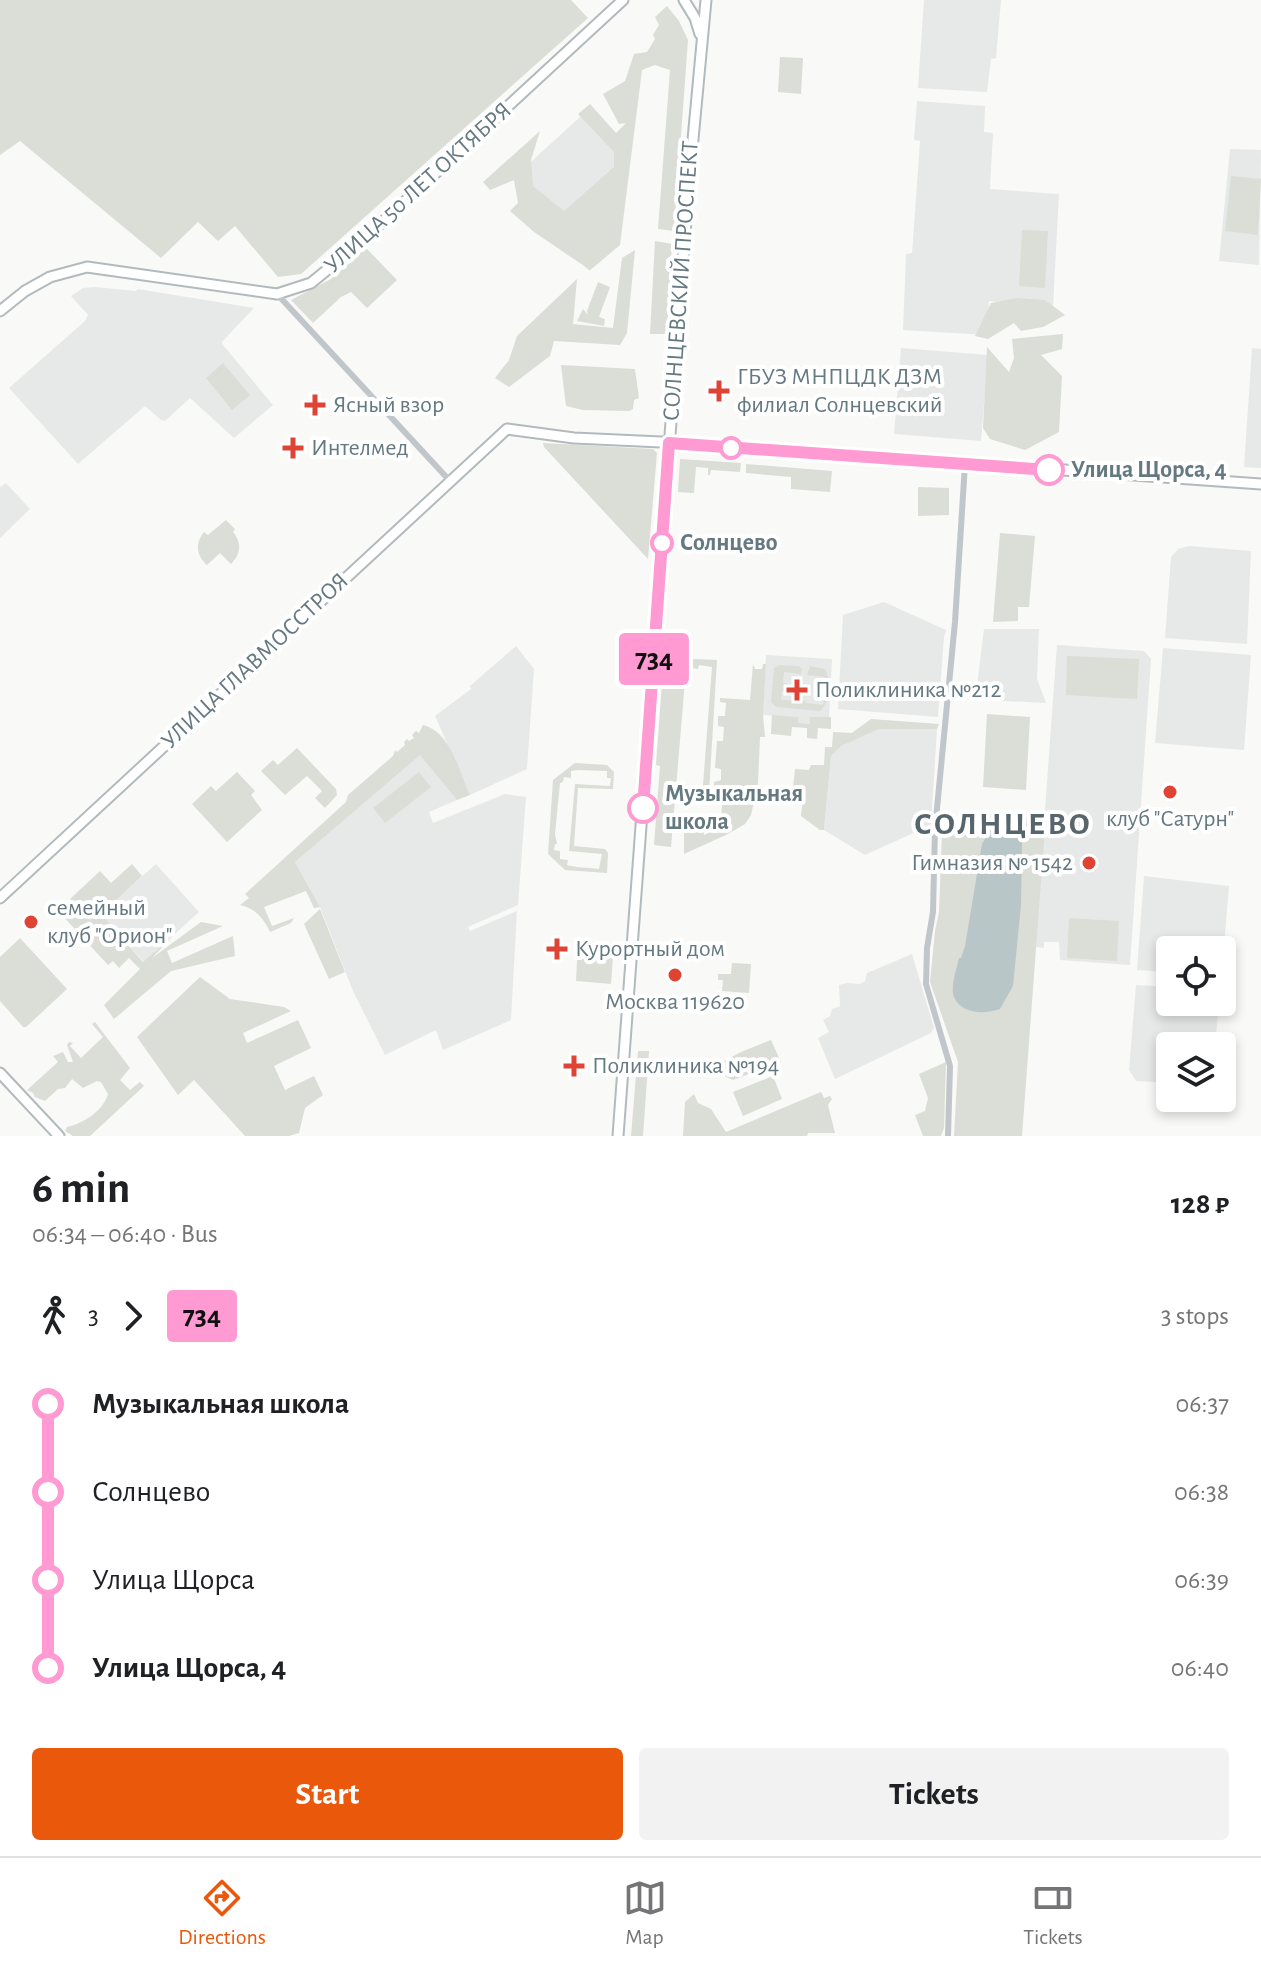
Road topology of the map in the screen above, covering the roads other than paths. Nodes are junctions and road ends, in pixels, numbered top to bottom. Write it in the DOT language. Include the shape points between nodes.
graph roads {
  1 [pos="623,0"];
  2 [pos="684,0"];
  3 [pos="706,0"];
  4 [pos="700,42"];
  5 [pos="277,294"];
  6 [pos="0,311"];
  7 [pos="669,443"];
  8 [pos="965,464"];
  9 [pos="450,481"];
  10 [pos="1261,484"];
  11 [pos="0,898"];
  12 [pos="0,1073"];
  13 [pos="59,1136"];
  14 [pos="618,1136"];
  15 [pos="948,1136"];
  1 -- 5 [label="street, УЛИЦА 50 ЛЕТ ОКТЯБРЯ" via="338,263 311,283"];
  2 -- 4 [label="street" via="699,27"];
  3 -- 4 [label="street, СОЛНЦЕВСКИЙ ПРОСПЕКТ"];
  4 -- 7 [label="street, СОЛНЦЕВСКИЙ ПРОСПЕКТ"];
  5 -- 6 [label="street, УЛИЦА 50 ЛЕТ ОКТЯБРЯ" via="87,267 50,277"];
  5 -- 9 [label="street"];
  7 -- 8 [label="street"];
  7 -- 9 [label="street, УЛИЦА ГЛАВМОССТРОЯ" via="513,429"];
  7 -- 14 [label="street, СОЛНЦЕВСКИЙ ПРОСПЕКТ"];
  8 -- 10 [label="street"];
  8 -- 15 [label="street" via="926,984 950,1066"];
  9 -- 11 [label="street, УЛИЦА ГЛАВМОССТРОЯ"];
  12 -- 13 [label="street"];
}
